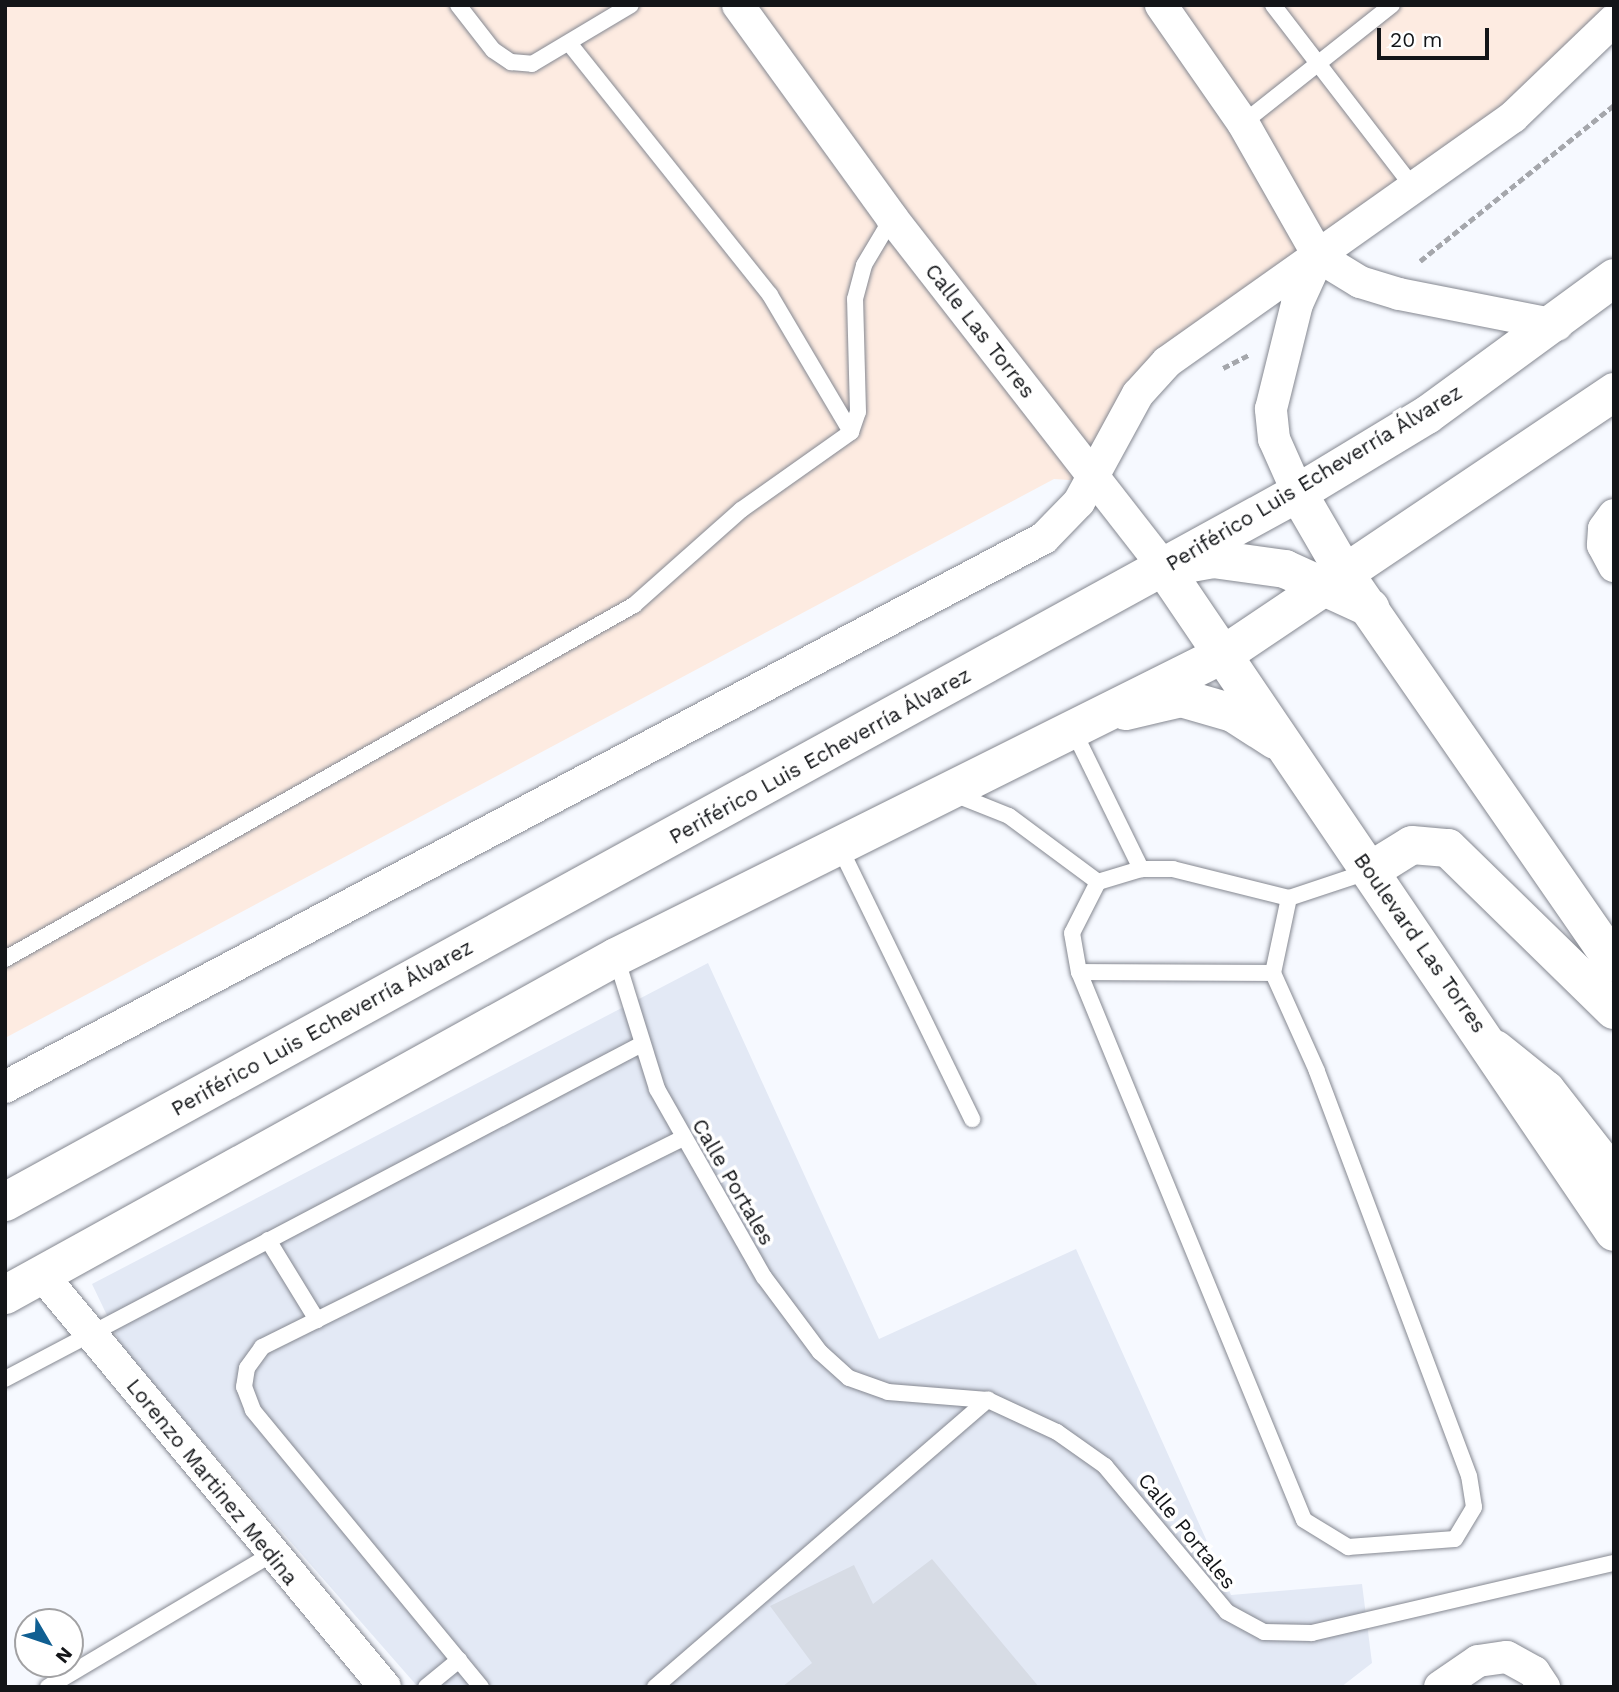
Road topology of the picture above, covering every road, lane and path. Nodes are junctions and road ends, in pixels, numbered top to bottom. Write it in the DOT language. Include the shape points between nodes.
graph roads {
  1 [pos="458,5"];
  2 [pos="631,5"];
  3 [pos="738,5"];
  4 [pos="1161,5"];
  5 [pos="1273,5"];
  6 [pos="1392,5"];
  7 [pos="1614,20"];
  8 [pos="569,43"];
  9 [pos="1317,64"];
  10 [pos="1243,123"];
  11 [pos="1414,188"];
  12 [pos="892,218"];
  13 [pos="1319,257"];
  14 [pos="1614,278"];
  15 [pos="1557,325"];
  16 [pos="1614,392"];
  17 [pos="851,432"];
  18 [pos="1095,472"];
  19 [pos="1298,493"];
  20 [pos="1609,522"];
  21 [pos="1614,566"];
  22 [pos="1164,568"];
  23 [pos="1337,579"];
  24 [pos="1226,653"];
  25 [pos="1090,723"];
  26 [pos="1285,746"];
  27 [pos="948,792"];
  28 [pos="839,846"];
  29 [pos="1140,869"];
  30 [pos="1370,871"];
  31 [pos="1098,882"];
  32 [pos="1289,898"];
  33 [pos="616,957"];
  34 [pos="5,959"];
  35 [pos="1614,963"];
  36 [pos="1079,972"];
  37 [pos="1273,972"];
  38 [pos="1614,1010"];
  39 [pos="640,1045"];
  40 [pos="1495,1049"];
  41 [pos="5,1087"];
  42 [pos="972,1119"];
  43 [pos="683,1138"];
  44 [pos="1614,1177"];
  45 [pos="5,1202"];
  46 [pos="1614,1232"];
  47 [pos="268,1240"];
  48 [pos="42,1275"];
  49 [pos="5,1295"];
  50 [pos="317,1320"];
  51 [pos="90,1334"];
  52 [pos="5,1378"];
  53 [pos="988,1400"];
  54 [pos="270,1555"];
  55 [pos="1614,1563"];
  56 [pos="459,1660"];
  57 [pos="48,1687"];
  58 [pos="384,1687"];
  59 [pos="426,1687"];
  60 [pos="481,1687"];
  61 [pos="655,1687"];
  62 [pos="1440,1687"];
  63 [pos="1544,1687"];
  1 -- 8 [label="lane" via="470,26 510,62 532,64"];
  2 -- 8 [label="lane"];
  3 -- 12 [label="street, Calle Las Torres"];
  4 -- 10 [label="street"];
  5 -- 9 [label="lane"];
  6 -- 9 [label="lane"];
  7 -- 11 [label="street" via="1513,117"];
  8 -- 17 [label="lane" via="770,295"];
  9 -- 10 [label="lane"];
  9 -- 11 [label="lane"];
  10 -- 13 [label="street"];
  11 -- 13 [label="street"];
  12 -- 17 [label="lane" via="864,265 855,299 858,412"];
  12 -- 18 [label="street, Calle Las Torres"];
  13 -- 15 [label="street" via="1360,282 1399,294"];
  13 -- 18 [label="street" via="1159,369"];
  13 -- 19 [label="street" via="1297,304 1271,409 1274,439"];
  14 -- 15 [label="main road, Periférico Luis Echeverría Álvarez"];
  15 -- 19 [label="main road, Periférico Luis Echeverría Álvarez"];
  16 -- 23 [label="main road"];
  17 -- 34 [label="lane" via="741,510 634,605"];
  18 -- 22 [label="street, Calle Las Torres"];
  18 -- 41 [label="street" via="1079,502 1044,538"];
  19 -- 22 [label="main road, Periférico Luis Echeverría Álvarez"];
  19 -- 23 [label="main road"];
  20 -- 21 [label="street"];
  22 -- 23 [label="main road" via="1213,559 1255,562"];
  22 -- 24 [label="main road, Calle Las Torres"];
  22 -- 45 [label="main road, Periférico Luis Echeverría Álvarez"];
  23 -- 24 [label="main road"];
  23 -- 35 [label="main road" via="1370,608"];
  24 -- 25 [label="main road"];
  24 -- 26 [label="main road, Boulevard Las Torres"];
  25 -- 26 [label="main road" via="1181,698 1233,713"];
  25 -- 27 [label="main road"];
  25 -- 29 [label="lane"];
  26 -- 30 [label="main road, Boulevard Las Torres"];
  27 -- 28 [label="main road"];
  27 -- 31 [label="lane" via="1009,816"];
  28 -- 33 [label="main road"];
  28 -- 42 [label="lane"];
  29 -- 31 [label="lane"];
  29 -- 32 [label="lane" via="1173,869"];
  30 -- 32 [label="lane"];
  30 -- 38 [label="main road" via="1412,845 1448,848"];
  30 -- 40 [label="main road, Boulevard Las Torres"];
  31 -- 36 [label="lane" via="1072,933"];
  32 -- 37 [label="lane"];
  33 -- 39 [label="lane, Calle Portales"];
  33 -- 48 [label="main road"];
  36 -- 37 [label="lane"];
  36 -- 37 [label="lane" via="1304,1520 1348,1547 1455,1539 1474,1507 1469,1476 1317,1071"];
  39 -- 43 [label="lane, Calle Portales"];
  39 -- 47 [label="lane"];
  40 -- 44 [label="main road" via="1546,1090"];
  40 -- 46 [label="main road, Boulevard Las Torres"];
  43 -- 50 [label="lane"];
  43 -- 53 [label="lane, Calle Portales" via="764,1277 820,1352 849,1378 888,1392"];
  47 -- 50 [label="lane"];
  47 -- 51 [label="lane"];
  48 -- 49 [label="main road"];
  48 -- 51 [label="street, Lorenzo Martinez Medina"];
  50 -- 56 [label="lane" via="262,1347 246,1378 253,1410"];
  51 -- 52 [label="lane"];
  51 -- 54 [label="street, Lorenzo Martinez Medina"];
  53 -- 55 [label="lane, Calle Portales" via="1057,1432 1105,1466 1154,1518 1203,1588 1227,1612 1264,1632 1312,1633"];
  53 -- 61 [label="lane"];
  54 -- 57 [label="lane"];
  54 -- 58 [label="street, Lorenzo Martinez Medina"];
  56 -- 59 [label="lane"];
  56 -- 60 [label="lane"];
  62 -- 63 [label="street" via="1478,1661 1507,1657 1534,1672"];
}
